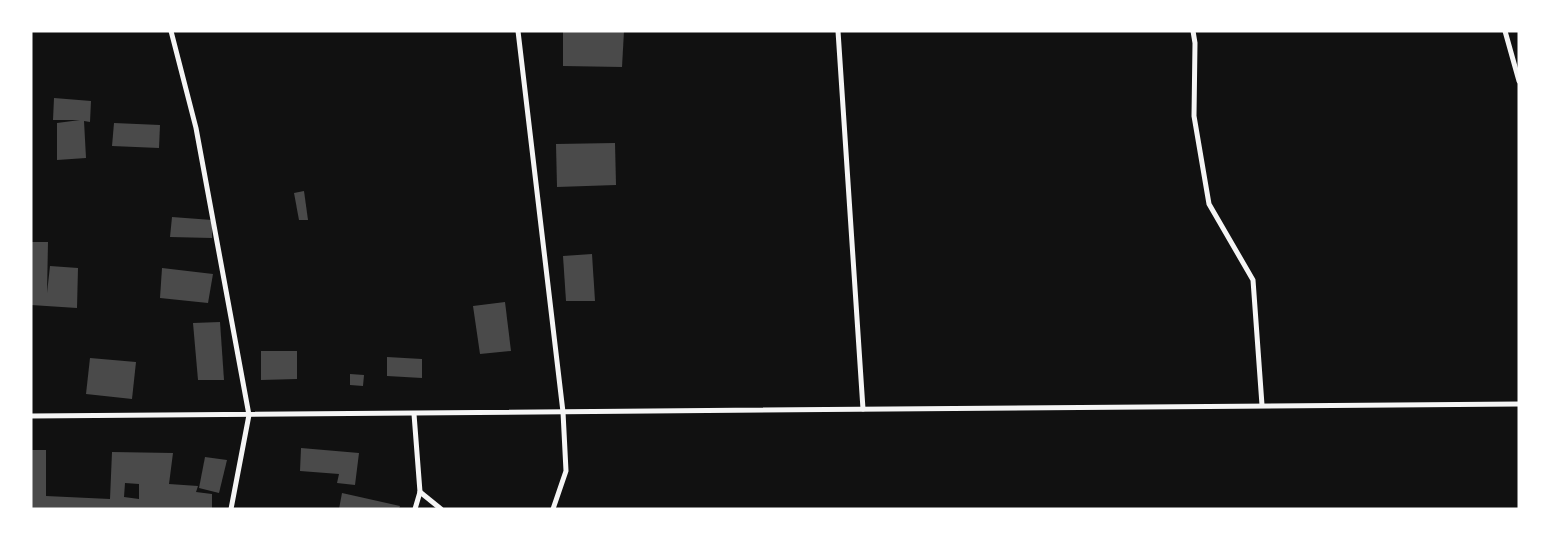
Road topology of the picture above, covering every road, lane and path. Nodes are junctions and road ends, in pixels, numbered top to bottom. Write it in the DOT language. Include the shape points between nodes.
graph roads {
  1 [pos="171,31"];
  2 [pos="518,31"];
  3 [pos="838,31"];
  4 [pos="1193,31"];
  5 [pos="1505,31"];
  6 [pos="1519,81"];
  7 [pos="1519,404"];
  8 [pos="1262,406"];
  9 [pos="863,409"];
  10 [pos="562,412"];
  11 [pos="414,414"];
  12 [pos="249,415"];
  13 [pos="31,416"];
  14 [pos="420,492"];
  15 [pos="231,509"];
  16 [pos="415,509"];
  17 [pos="441,509"];
  18 [pos="553,509"];
  1 -- 12 [label="street" via="196,128"];
  2 -- 10 [label="street"];
  3 -- 9 [label="street"];
  4 -- 8 [label="street" via="1196,43 1194,116 1208,204 1253,280"];
  5 -- 6 [label="street"];
  7 -- 8 [label="street"];
  8 -- 9 [label="street"];
  9 -- 10 [label="street"];
  10 -- 11 [label="street"];
  10 -- 18 [label="street" via="566,471"];
  11 -- 12 [label="street"];
  11 -- 14 [label="street"];
  12 -- 13 [label="street"];
  12 -- 15 [label="street"];
  14 -- 16 [label="street"];
  14 -- 17 [label="street"];
}
